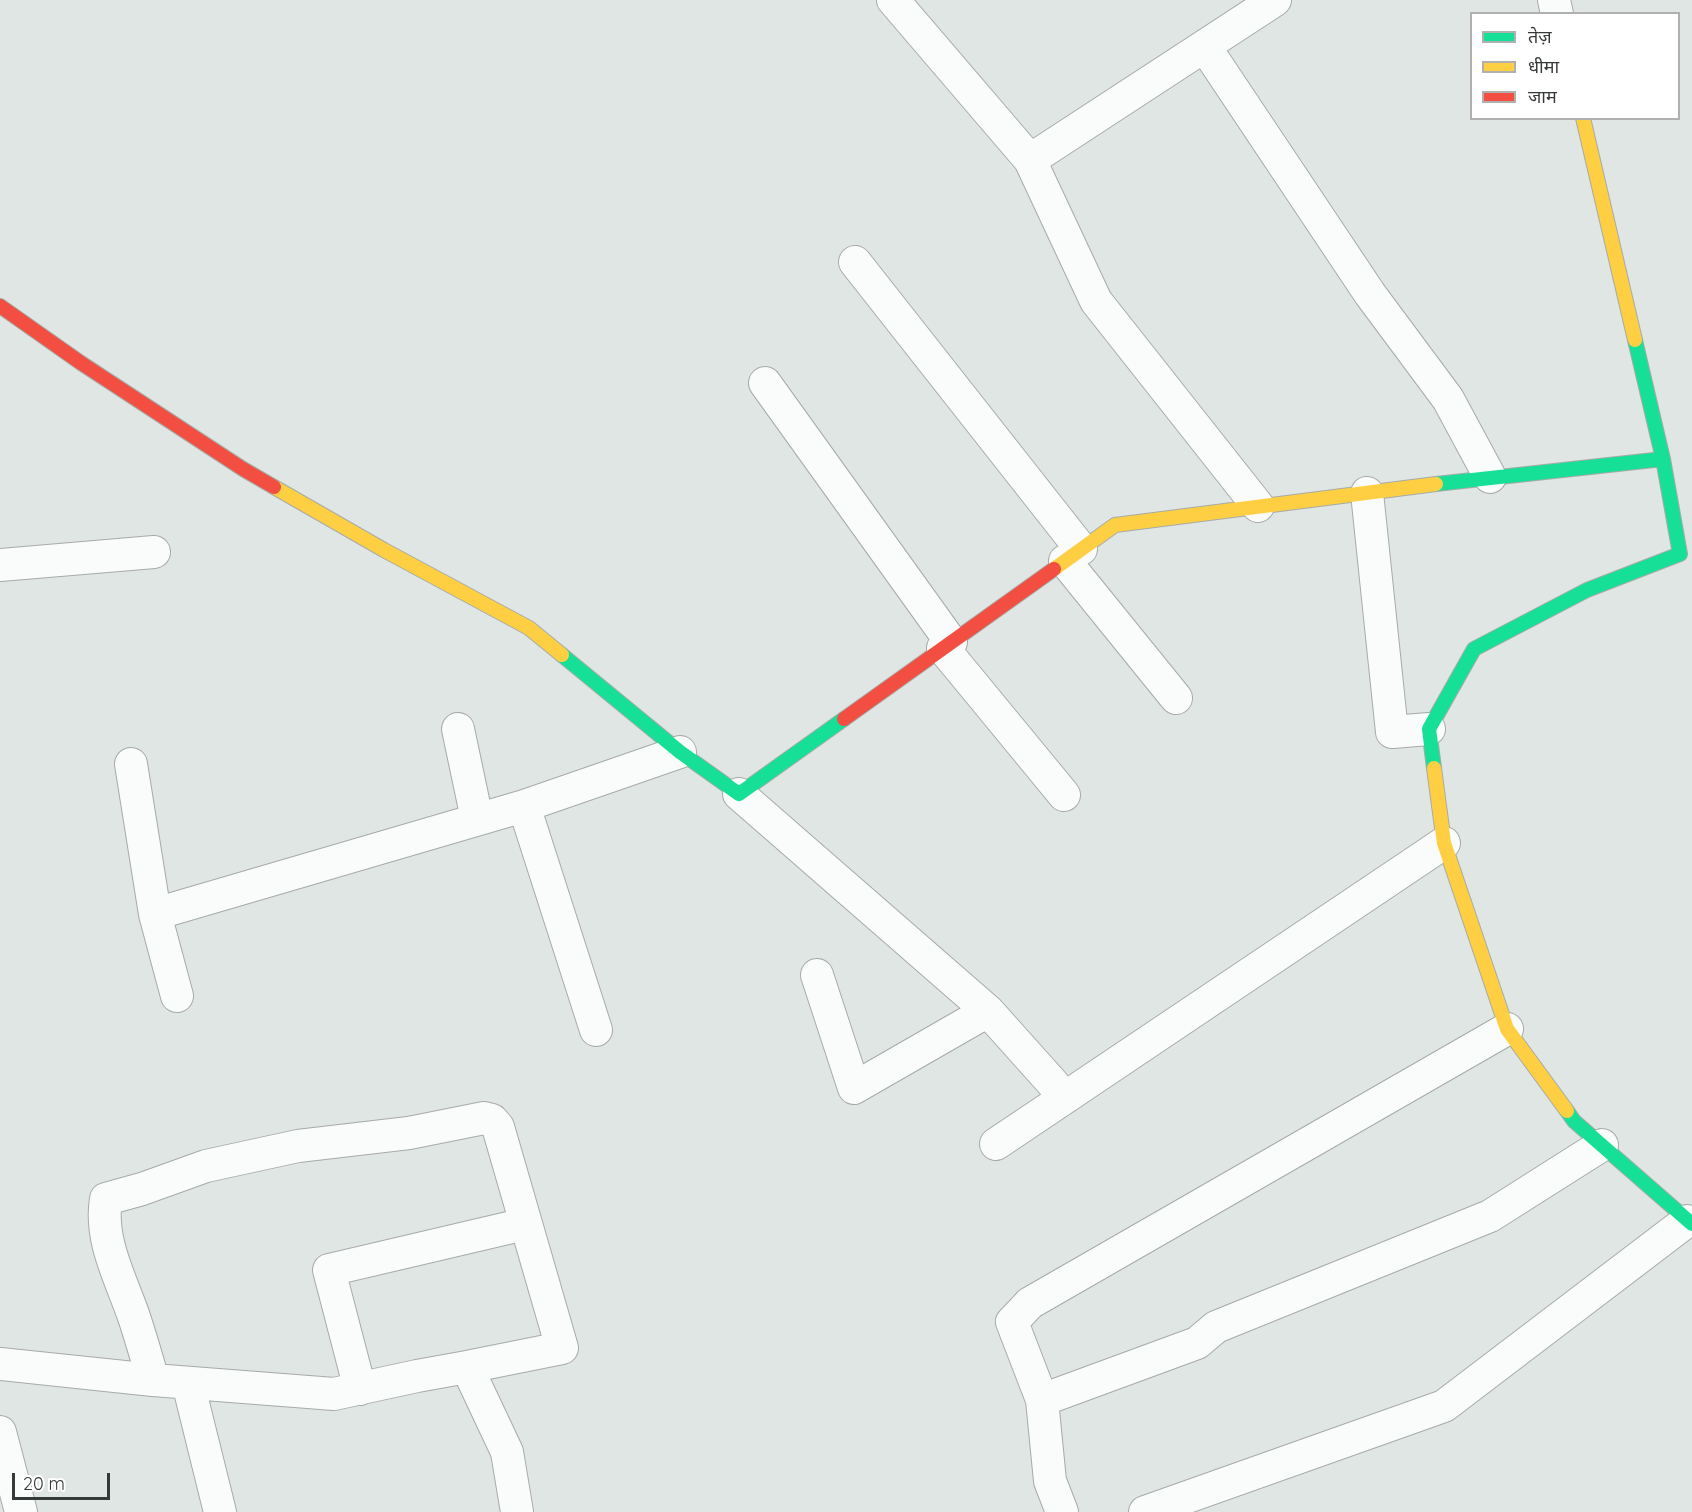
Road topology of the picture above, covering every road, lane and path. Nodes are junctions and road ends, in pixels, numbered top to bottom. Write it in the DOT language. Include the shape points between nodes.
graph roads {
  1 [pos="893,0"];
  2 [pos="1275,0"];
  3 [pos="1205,47"];
  4 [pos="1582,120"];
  5 [pos="1030,160"];
  6 [pos="855,262"];
  7 [pos="0,306"];
  8 [pos="765,383"];
  9 [pos="1663,459"];
  10 [pos="1490,477"];
  11 [pos="1367,493"];
  12 [pos="1258,506"];
  13 [pos="154,552"];
  14 [pos="1073,555"];
  15 [pos="0,565"];
  16 [pos="947,645"];
  17 [pos="1176,698"];
  18 [pos="458,729"];
  19 [pos="1429,729"];
  20 [pos="680,752"];
  21 [pos="130,764"];
  22 [pos="739,794"];
  23 [pos="1064,795"];
  24 [pos="524,806"];
  25 [pos="477,819"];
  26 [pos="1444,843"];
  27 [pos="155,914"];
  28 [pos="817,975"];
  29 [pos="177,996"];
  30 [pos="988,1011"];
  31 [pos="1507,1029"];
  32 [pos="596,1030"];
  33 [pos="1065,1097"];
  34 [pos="996,1144"];
  35 [pos="1602,1145"];
  36 [pos="1689,1222"];
  37 [pos="525,1224"];
  38 [pos="0,1364"];
  39 [pos="467,1367"];
  40 [pos="153,1380"];
  41 [pos="188,1383"];
  42 [pos="360,1389"];
  43 [pos="1042,1400"];
  44 [pos="0,1432"];
  45 [pos="21,1512"];
  46 [pos="219,1512"];
  47 [pos="517,1512"];
  48 [pos="1062,1512"];
  49 [pos="1145,1512"];
  1 -- 5 [label="street"];
  2 -- 3 [label="street"];
  3 -- 5 [label="street"];
  3 -- 10 [label="street" via="1370,294 1448,399"];
  4 -- 9 [label="street"];
  5 -- 12 [label="street" via="1096,301"];
  6 -- 14 [label="street"];
  7 -- 20 [label="street" via="243,469 529,628"];
  8 -- 16 [label="street"];
  9 -- 10 [label="street"];
  9 -- 19 [label="street" via="1680,554 1587,590 1474,649"];
  10 -- 11 [label="street"];
  11 -- 12 [label="street"];
  11 -- 19 [label="street" via="1392,732"];
  12 -- 14 [label="street" via="1115,525"];
  13 -- 15 [label="street"];
  14 -- 16 [label="street"];
  14 -- 17 [label="street"];
  16 -- 22 [label="street"];
  16 -- 23 [label="street"];
  18 -- 25 [label="street"];
  19 -- 26 [label="street"];
  20 -- 22 [label="street"];
  20 -- 24 [label="street"];
  21 -- 27 [label="street"];
  22 -- 30 [label="street"];
  24 -- 25 [label="street"];
  24 -- 32 [label="street"];
  25 -- 27 [label="street"];
  26 -- 31 [label="street"];
  26 -- 33 [label="street"];
  27 -- 29 [label="street"];
  28 -- 30 [label="street" via="854,1088"];
  30 -- 33 [label="street"];
  31 -- 35 [label="street" via="1574,1121"];
  31 -- 43 [label="street" via="1030,1303 1012,1322"];
  33 -- 34 [label="street"];
  35 -- 36 [label="street"];
  35 -- 43 [label="street" via="1490,1216 1216,1327 1197,1343"];
  36 -- 49 [label="street" via="1444,1406"];
  37 -- 39 [label="street" via="562,1348"];
  37 -- 40 [label="street" via="498,1127 484,1118 409,1133 298,1146 206,1166 106,1199 107,1241"];
  37 -- 42 [label="street" via="329,1270"];
  38 -- 40 [label="street"];
  39 -- 42 [label="street"];
  39 -- 47 [label="street" via="507,1452"];
  40 -- 41 [label="street"];
  41 -- 42 [label="street" via="334,1394"];
  41 -- 46 [label="street"];
  43 -- 48 [label="street" via="1050,1481"];
  44 -- 45 [label="street"];
}
